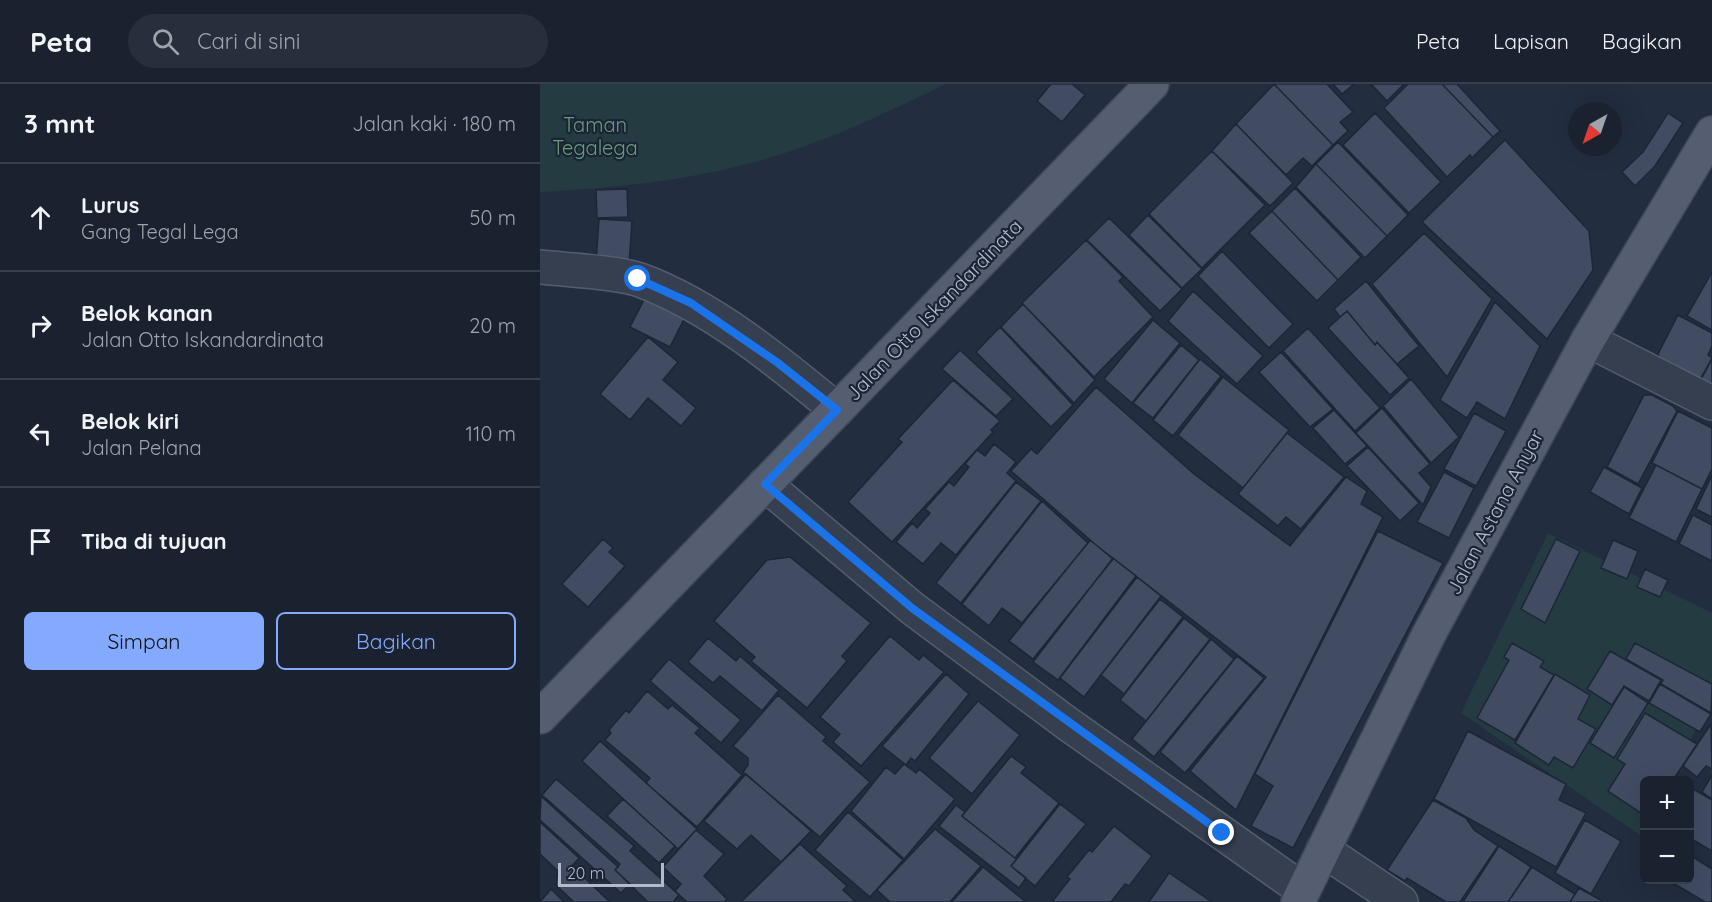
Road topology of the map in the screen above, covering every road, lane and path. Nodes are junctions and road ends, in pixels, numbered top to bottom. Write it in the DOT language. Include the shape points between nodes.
graph roads {
  1 [pos="1152,84"];
  2 [pos="1712,133"];
  3 [pos="540,267"];
  4 [pos="1588,340"];
  5 [pos="1712,403"];
  6 [pos="837,410"];
  7 [pos="765,484"];
  8 [pos="540,717"];
  9 [pos="1323,850"];
  10 [pos="1301,896"];
  11 [pos="1401,902"];
  1 -- 6 [label="main road, Jalan Otto Iskandardinata"];
  2 -- 4 [label="main road, Jalan Astana Anyar"];
  3 -- 6 [label="street" via="638,279 691,303 778,363"];
  4 -- 5 [label="street"];
  4 -- 9 [label="main road, Jalan Astana Anyar" via="1430,634"];
  6 -- 7 [label="main road, Jalan Otto Iskandardinata"];
  7 -- 8 [label="main road, Jalan Otto Iskandardinata"];
  7 -- 10 [label="street" via="912,608"];
  9 -- 10 [label="main road, Jalan Astana Anyar"];
  9 -- 11 [label="street"];
}
